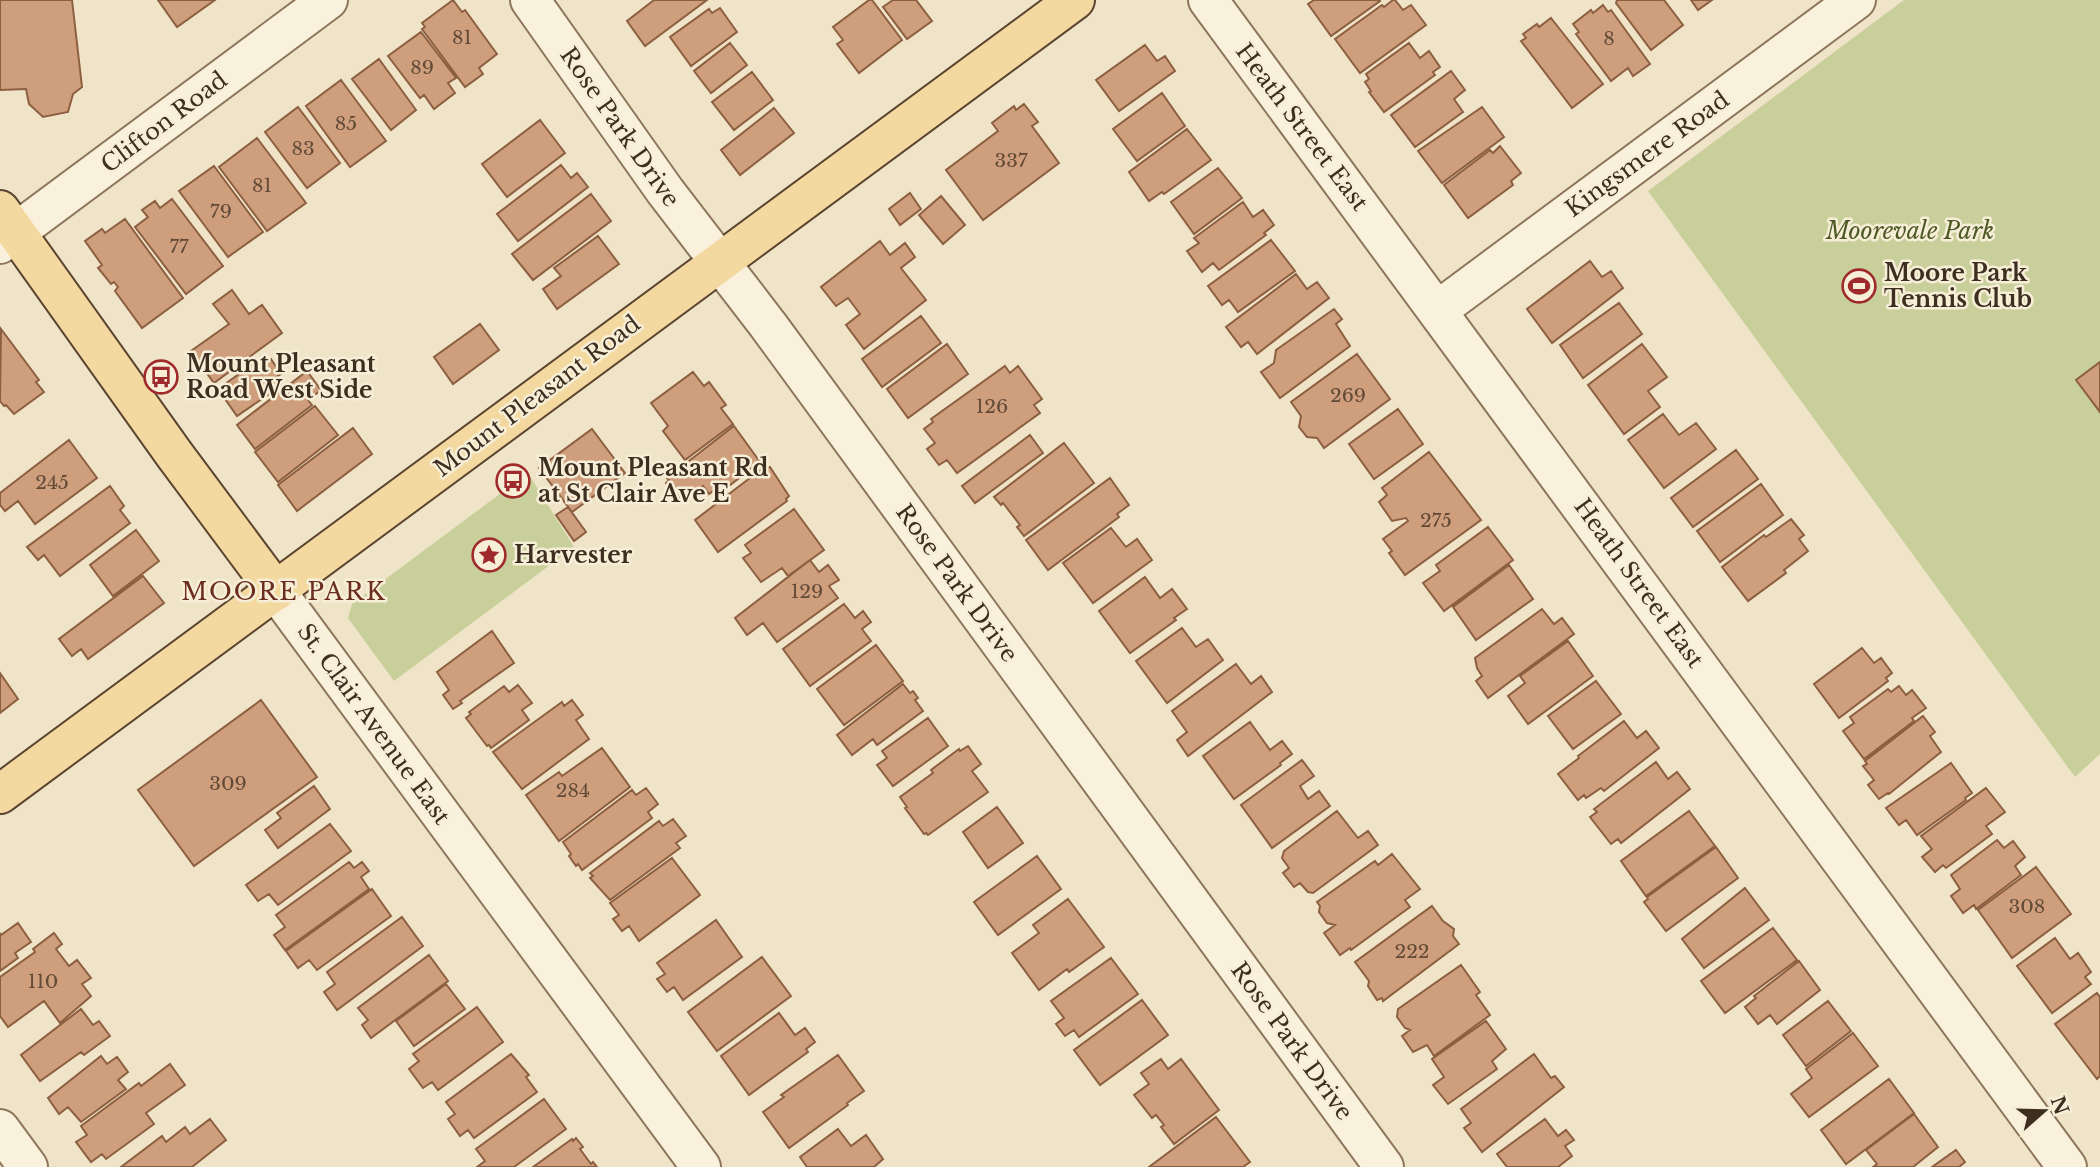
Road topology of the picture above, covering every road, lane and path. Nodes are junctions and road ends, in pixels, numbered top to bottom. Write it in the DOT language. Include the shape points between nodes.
graph roads {
  1 [pos="328,0"];
  2 [pos="530,0"];
  3 [pos="1075,0"];
  4 [pos="1208,0"];
  5 [pos="1856,0"];
  6 [pos="5,228"];
  7 [pos="718,261"];
  8 [pos="1438,310"];
  9 [pos="276,591"];
  10 [pos="0,794"];
  11 [pos="0,1129"];
  12 [pos="28,1167"];
  13 [pos="701,1167"];
  14 [pos="1384,1167"];
  15 [pos="2067,1167"];
  1 -- 6 [label="street, Clifton Road"];
  2 -- 7 [label="street, Rose Park Drive"];
  3 -- 7 [label="main road, Mount Pleasant Road"];
  4 -- 8 [label="street, Heath Street East"];
  5 -- 8 [label="street, Kingsmere Road"];
  6 -- 9 [label="main road, St. Clair Avenue East"];
  7 -- 9 [label="main road, Mount Pleasant Road"];
  7 -- 14 [label="street, Rose Park Drive"];
  8 -- 15 [label="street, Heath Street East"];
  9 -- 10 [label="main road, Mount Pleasant Road"];
  9 -- 13 [label="street, St. Clair Avenue East"];
  11 -- 12 [label="street"];
}
